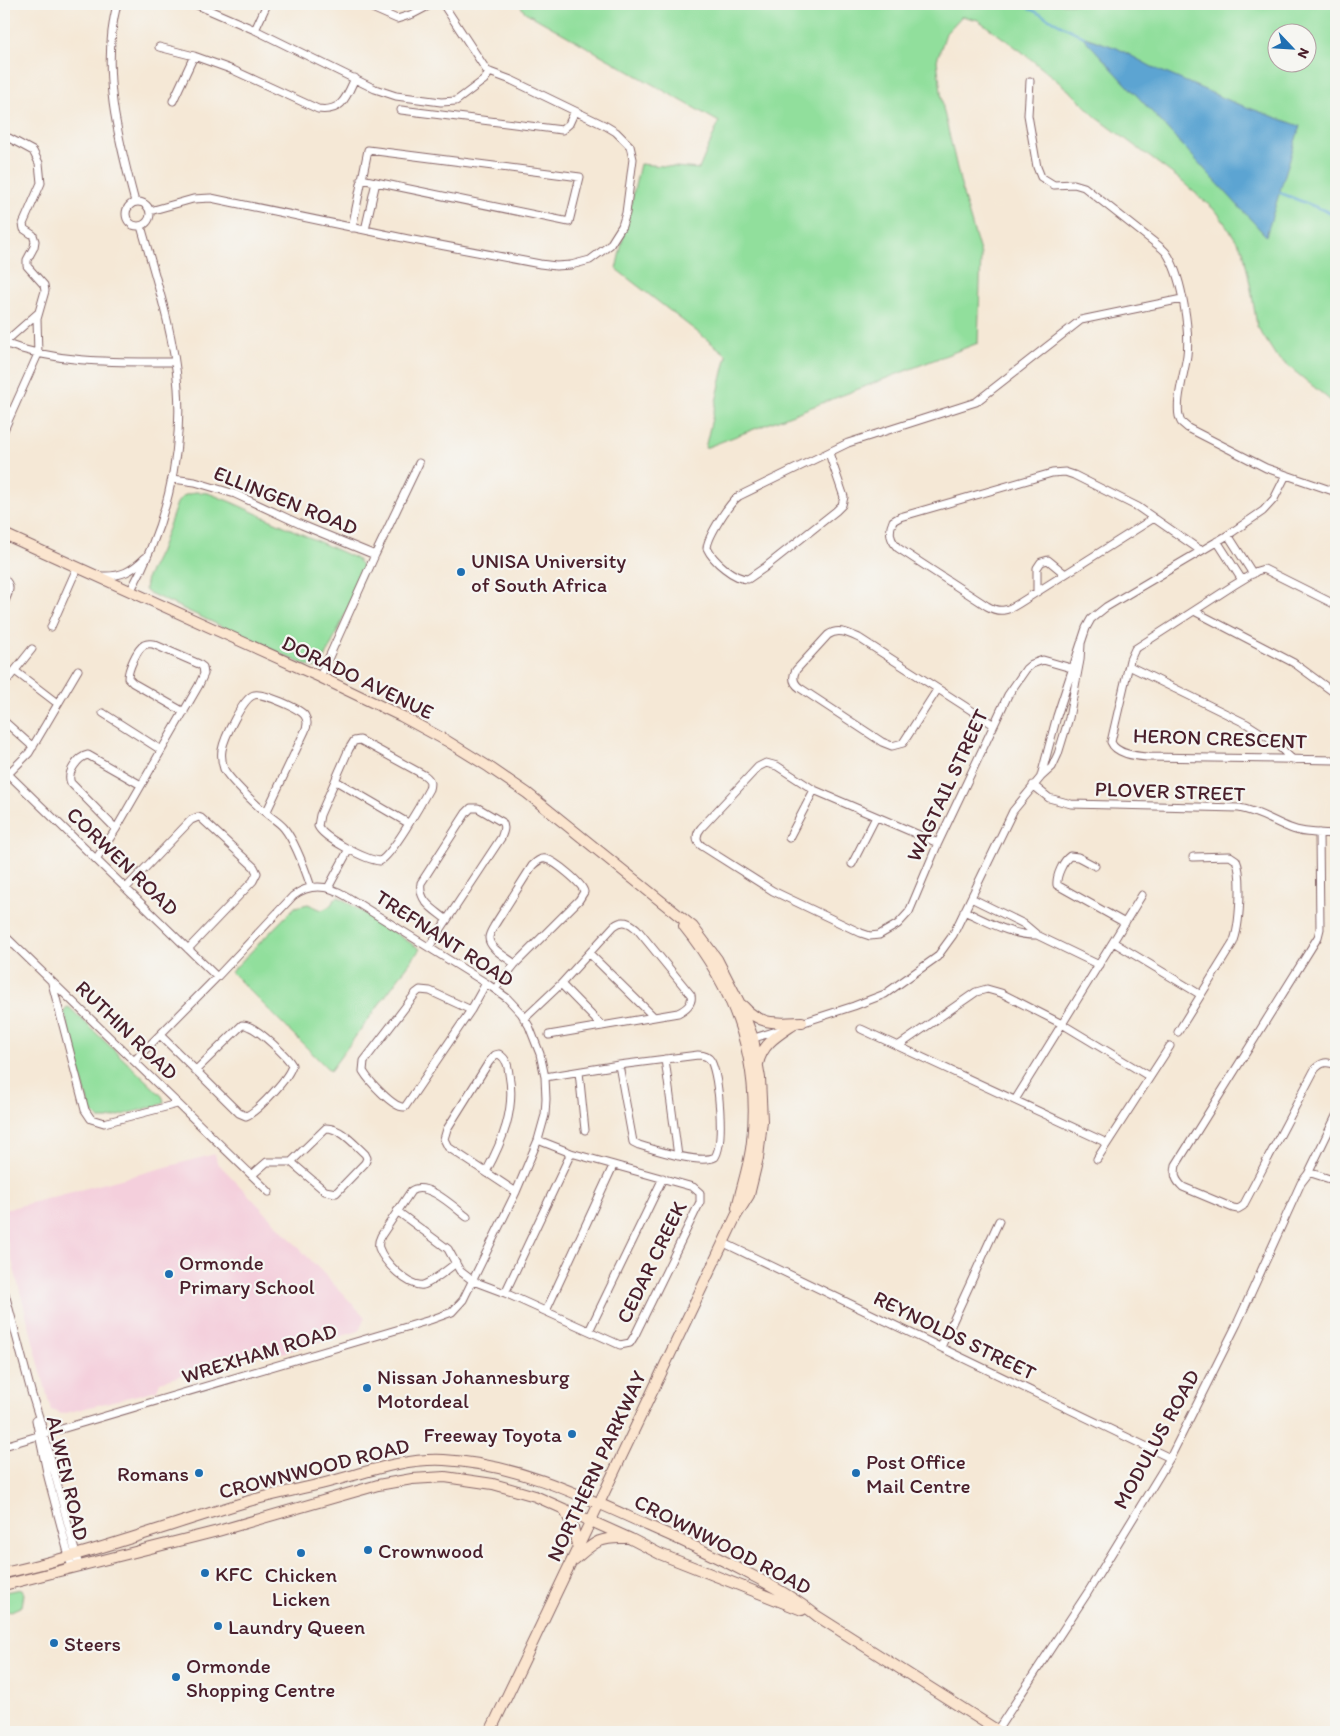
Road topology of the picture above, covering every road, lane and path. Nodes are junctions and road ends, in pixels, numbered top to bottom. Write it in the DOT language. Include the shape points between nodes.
graph roads {
  1 [pos="117,4"];
  2 [pos="195,4"];
  3 [pos="267,4"];
  4 [pos="363,4"];
  5 [pos="432,4"];
  6 [pos="443,4"];
  7 [pos="255,30"];
  8 [pos="159,47"];
  9 [pos="194,56"];
  10 [pos="490,72"];
  11 [pos="355,78"];
  12 [pos="1030,81"];
  13 [pos="173,101"];
  14 [pos="401,110"];
  15 [pos="575,111"];
  16 [pos="9,138"];
  17 [pos="361,179"];
  18 [pos="376,182"];
  19 [pos="134,202"];
  20 [pos="150,211"];
  21 [pos="141,226"];
  22 [pos="352,228"];
  23 [pos="365,230"];
  24 [pos="1182,299"];
  25 [pos="38,314"];
  26 [pos="4,343"];
  27 [pos="38,354"];
  28 [pos="175,362"];
  29 [pos="4,430"];
  30 [pos="829,453"];
  31 [pos="419,463"];
  32 [pos="1286,475"];
  33 [pos="173,479"];
  34 [pos="1336,492"];
  35 [pos="1154,518"];
  36 [pos="4,534"];
  37 [pos="1228,534"];
  38 [pos="1217,541"];
  39 [pos="1200,550"];
  40 [pos="148,555"];
  41 [pos="375,555"];
  42 [pos="77,568"];
  43 [pos="1065,574"];
  44 [pos="1253,574"];
  45 [pos="94,576"];
  46 [pos="4,579"];
  47 [pos="1242,580"];
  48 [pos="130,592"];
  49 [pos="1037,592"];
  50 [pos="4,603"];
  51 [pos="1336,605"];
  52 [pos="1194,611"];
  53 [pos="51,627"];
  54 [pos="32,649"];
  55 [pos="1129,666"];
  56 [pos="1075,669"];
  57 [pos="78,670"];
  58 [pos="15,671"];
  59 [pos="320,677"];
  60 [pos="4,684"];
  61 [pos="937,690"];
  62 [pos="1336,694"];
  63 [pos="57,703"];
  64 [pos="184,712"];
  65 [pos="103,713"];
  66 [pos="4,721"];
  67 [pos="994,725"];
  68 [pos="33,748"];
  69 [pos="161,750"];
  70 [pos="1293,760"];
  71 [pos="1336,760"];
  72 [pos="6,772"];
  73 [pos="1041,777"];
  74 [pos="336,781"];
  75 [pos="141,785"];
  76 [pos="1033,785"];
  77 [pos="814,790"];
  78 [pos="266,813"];
  79 [pos="876,817"];
  80 [pos="408,823"];
  81 [pos="116,829"];
  82 [pos="1319,833"];
  83 [pos="1336,834"];
  84 [pos="789,838"];
  85 [pos="938,844"];
  86 [pos="349,849"];
  87 [pos="1193,857"];
  88 [pos="96,859"];
  89 [pos="852,864"];
  90 [pos="1095,866"];
  91 [pos="311,887"];
  92 [pos="126,888"];
  93 [pos="328,888"];
  94 [pos="1142,895"];
  95 [pos="971,898"];
  96 [pos="666,904"];
  97 [pos="964,911"];
  98 [pos="447,920"];
  99 [pos="1125,923"];
  100 [pos="4,935"];
  101 [pos="1036,935"];
  102 [pos="1113,942"];
  103 [pos="429,947"];
  104 [pos="188,949"];
  105 [pos="590,954"];
  106 [pos="516,964"];
  107 [pos="1099,965"];
  108 [pos="217,977"];
  109 [pos="52,982"];
  110 [pos="486,983"];
  111 [pos="561,984"];
  112 [pos="495,989"];
  113 [pos="1201,995"];
  114 [pos="740,1004"];
  115 [pos="471,1010"];
  116 [pos="653,1016"];
  117 [pos="524,1018"];
  118 [pos="798,1024"];
  119 [pos="1062,1024"];
  120 [pos="602,1026"];
  121 [pos="861,1029"];
  122 [pos="1178,1032"];
  123 [pos="160,1035"];
  124 [pos="550,1035"];
  125 [pos="749,1040"];
  126 [pos="898,1046"];
  127 [pos="1170,1046"];
  128 [pos="665,1059"];
  129 [pos="134,1061"];
  130 [pos="758,1064"];
  131 [pos="619,1065"];
  132 [pos="1336,1065"];
  133 [pos="195,1071"];
  134 [pos="579,1072"];
  135 [pos="1150,1077"];
  136 [pos="545,1078"];
  137 [pos="1015,1100"];
  138 [pos="177,1104"];
  139 [pos="1336,1116"];
  140 [pos="585,1130"];
  141 [pos="538,1140"];
  142 [pos="1107,1143"];
  143 [pos="571,1153"];
  144 [pos="678,1156"];
  145 [pos="1097,1159"];
  146 [pos="291,1162"];
  147 [pos="614,1166"];
  148 [pos="486,1172"];
  149 [pos="1308,1174"];
  150 [pos="252,1175"];
  151 [pos="663,1178"];
  152 [pos="1336,1181"];
  153 [pos="269,1192"];
  154 [pos="516,1192"];
  155 [pos="397,1211"];
  156 [pos="736,1216"];
  157 [pos="467,1217"];
  158 [pos="1000,1221"];
  159 [pos="724,1243"];
  160 [pos="456,1263"];
  161 [pos="473,1281"];
  162 [pos="4,1290"];
  163 [pos="505,1293"];
  164 [pos="546,1311"];
  165 [pos="589,1331"];
  166 [pos="940,1347"];
  167 [pos="42,1434"];
  168 [pos="4,1446"];
  169 [pos="1170,1458"];
  170 [pos="599,1503"];
  171 [pos="564,1509"];
  172 [pos="591,1521"];
  173 [pos="631,1539"];
  174 [pos="578,1549"];
  175 [pos="72,1555"];
  176 [pos="572,1562"];
  177 [pos="75,1567"];
  178 [pos="4,1573"];
  179 [pos="4,1585"];
  180 [pos="817,1616"];
  181 [pos="490,1732"];
  182 [pos="998,1732"];
  1 -- 19 [label="street" via="111,53 113,109"];
  2 -- 7 [label="street"];
  3 -- 7 [label="street"];
  4 -- 5 [label="street" via="397,19"];
  6 -- 10 [label="street"];
  7 -- 11 [label="street"];
  8 -- 9 [label="street"];
  9 -- 11 [label="street" via="318,109 330,110 340,105"];
  9 -- 13 [label="street"];
  10 -- 11 [label="street" via="460,99 452,102 396,96"];
  10 -- 15 [label="street"];
  12 -- 24 [label="street" via="1028,115 1041,177 1054,185 1082,186 1159,246 1172,262"];
  14 -- 15 [label="street" via="562,130 570,124"];
  15 -- 23 [label="street" via="625,139 633,159 622,226 610,244 590,260 556,266"];
  16 -- 25 [label="street" via="33,152 39,163 41,183 23,224 35,240 27,260 28,266 45,288"];
  17 -- 18 [label="street"];
  17 -- 18 [label="street" via="368,150 580,177 569,222"];
  17 -- 22 [label="street"];
  18 -- 23 [label="street"];
  19 -- 20 [label="street" via="142,202"];
  19 -- 21 [label="street" via="128,207 127,219 133,225"];
  20 -- 21 [label="street" via="149,218"];
  20 -- 22 [label="street" via="193,199 211,198"];
  21 -- 28 [label="street"];
  22 -- 23 [label="street"];
  24 -- 30 [label="street" via="1081,320 976,402 852,442"];
  24 -- 32 [label="street" via="1188,342 1179,403 1180,421 1193,431"];
  25 -- 26 [label="street"];
  25 -- 27 [label="street"];
  26 -- 27 [label="street"];
  27 -- 28 [label="street" via="76,360"];
  27 -- 29 [label="street"];
  28 -- 33 [label="street" via="178,440"];
  30 -- 30 [label="street" via="844,497 836,511 748,578 735,576 711,555 707,548 710,539 734,500"];
  31 -- 41 [label="street"];
  32 -- 34 [label="street"];
  32 -- 37 [label="street" via="1269,506"];
  33 -- 40 [label="street"];
  33 -- 41 [label="street, ELLINGEN ROAD" via="235,494 302,526"];
  35 -- 39 [label="street"];
  35 -- 43 [label="street"];
  35 -- 49 [label="street" via="1074,474 1061,472 905,516 892,524 891,537 898,548 996,611 1006,610"];
  36 -- 42 [label="main road, DORADO AVENUE"];
  37 -- 38 [label="street"];
  37 -- 44 [label="street"];
  38 -- 39 [label="street"];
  38 -- 47 [label="street"];
  39 -- 56 [label="street" via="1094,616 1086,628"];
  40 -- 45 [label="street" via="124,574"];
  40 -- 48 [label="street"];
  41 -- 59 [label="street"];
  42 -- 45 [label="main road, DORADO AVENUE"];
  42 -- 53 [label="street"];
  43 -- 49 [label="street"];
  43 -- 49 [label="street" via="1048,560 1041,562 1037,568"];
  44 -- 47 [label="street, HERON CRESCENT"];
  44 -- 51 [label="street" via="1267,570"];
  45 -- 48 [label="main road, DORADO AVENUE"];
  46 -- 50 [label="street" via="10,588"];
  47 -- 52 [label="street, HERON CRESCENT"];
  48 -- 59 [label="main road, DORADO AVENUE"];
  52 -- 55 [label="street, HERON CRESCENT" via="1137,647"];
  52 -- 62 [label="street" via="1294,663"];
  54 -- 58 [label="street"];
  55 -- 70 [label="street" via="1248,724"];
  55 -- 70 [label="street, HERON CRESCENT" via="1111,739 1116,749 1147,757"];
  56 -- 67 [label="street, WAGTAIL STREET" via="1048,661 1032,664 1013,687"];
  56 -- 73 [label="street"];
  56 -- 73 [label="street" via="1064,738 1052,767"];
  57 -- 63 [label="street"];
  58 -- 60 [label="street"];
  58 -- 63 [label="street"];
  59 -- 96 [label="main road, DORADO AVENUE" via="401,716 489,766"];
  61 -- 61 [label="street" via="859,638 838,631 826,637 796,670 794,677 800,688 892,746 903,743"];
  61 -- 67 [label="street"];
  63 -- 68 [label="street"];
  64 -- 64 [label="street" via="204,674 202,666 153,644 142,646 128,678"];
  64 -- 69 [label="street"];
  65 -- 69 [label="street"];
  66 -- 68 [label="street"];
  67 -- 85 [label="street, WAGTAIL STREET"];
  68 -- 72 [label="street"];
  69 -- 75 [label="street"];
  70 -- 71 [label="street, HERON CRESCENT"];
  72 -- 88 [label="street, CORWEN ROAD"];
  73 -- 76 [label="street"];
  74 -- 80 [label="street"];
  74 -- 80 [label="street" via="351,746 358,740 424,775 430,780 429,789"];
  74 -- 86 [label="street" via="318,826"];
  75 -- 81 [label="street"];
  75 -- 81 [label="street" via="88,755 82,757 69,773 71,783"];
  76 -- 82 [label="street, PLOVER STREET" via="1049,798 1071,804 1239,808 1291,828"];
  76 -- 95 [label="street" via="1013,811"];
  77 -- 79 [label="street"];
  77 -- 84 [label="street"];
  77 -- 85 [label="street, WAGTAIL STREET" via="777,766 764,763 701,828 697,840 699,845 773,891 870,936 879,935 906,917"];
  78 -- 78 [label="street" via="228,775 222,756 226,739 244,703 259,694 298,710 307,721"];
  78 -- 91 [label="street" via="284,828"];
  79 -- 85 [label="street"];
  79 -- 89 [label="street"];
  80 -- 86 [label="street" via="380,861"];
  81 -- 88 [label="street"];
  82 -- 83 [label="street, PLOVER STREET"];
  82 -- 132 [label="street" via="1318,937 1176,1165 1177,1181 1183,1187 1232,1208 1243,1206 1315,1069 1321,1063"];
  86 -- 93 [label="street"];
  87 -- 113 [label="street" via="1230,856 1236,860 1239,870 1236,935"];
  88 -- 92 [label="street, CORWEN ROAD"];
  90 -- 99 [label="street" via="1070,856 1057,877 1057,885"];
  91 -- 93 [label="street, TREFNANT ROAD"];
  91 -- 108 [label="street" via="293,896"];
  92 -- 104 [label="street, CORWEN ROAD"];
  92 -- 104 [label="street" via="191,820 198,817 254,867 257,873 253,881"];
  93 -- 103 [label="street, TREFNANT ROAD" via="342,893"];
  94 -- 99 [label="street"];
  95 -- 97 [label="street"];
  95 -- 101 [label="street" via="1024,924"];
  96 -- 114 [label="main road, DORADO AVENUE" via="704,939"];
  96 -- 125 [label="main road, DORADO AVENUE" via="701,948 720,979"];
  97 -- 101 [label="street" via="1012,932"];
  97 -- 118 [label="street" via="943,950 904,982 873,999"];
  98 -- 98 [label="street" via="504,830 502,822 476,807 469,810 421,883 422,898"];
  98 -- 103 [label="street"];
  99 -- 102 [label="street"];
  100 -- 109 [label="street, RUTHIN ROAD"];
  101 -- 107 [label="street"];
  102 -- 107 [label="street"];
  102 -- 113 [label="street"];
  103 -- 110 [label="street, TREFNANT ROAD"];
  104 -- 108 [label="street, CORWEN ROAD"];
  105 -- 111 [label="street"];
  105 -- 116 [label="street"];
  105 -- 116 [label="street" via="618,923 628,923 636,929 692,999 678,1013"];
  106 -- 106 [label="street" via="580,900 584,892 580,884 546,859 532,866 489,936 491,944"];
  106 -- 112 [label="street"];
  107 -- 119 [label="street"];
  108 -- 123 [label="street"];
  109 -- 129 [label="street, RUTHIN ROAD"];
  109 -- 138 [label="street, RUTHIN ROAD" via="85,1110 91,1119 104,1122"];
  110 -- 112 [label="street, TREFNANT ROAD"];
  110 -- 115 [label="street"];
  111 -- 117 [label="street"];
  111 -- 120 [label="street"];
  112 -- 117 [label="street, TREFNANT ROAD"];
  113 -- 122 [label="street"];
  114 -- 118 [label="main road" via="762,1021"];
  114 -- 125 [label="main road, DORADO AVENUE"];
  115 -- 115 [label="street" via="405,1107 394,1104 366,1077 364,1061 420,990 430,990"];
  116 -- 120 [label="street"];
  117 -- 136 [label="street, TREFNANT ROAD" via="534,1037"];
  118 -- 125 [label="street"];
  118 -- 130 [label="main road" via="765,1047"];
  119 -- 126 [label="street" via="1001,993 984,989"];
  119 -- 135 [label="street"];
  119 -- 137 [label="street"];
  120 -- 124 [label="street"];
  121 -- 126 [label="street"];
  123 -- 129 [label="street"];
  123 -- 133 [label="street"];
  125 -- 130 [label="main road, NORTHERN PARKWAY"];
  125 -- 156 [label="main road, NORTHERN PARKWAY" via="752,1140"];
  126 -- 137 [label="street"];
  127 -- 135 [label="street"];
  128 -- 131 [label="street"];
  128 -- 144 [label="street"];
  128 -- 144 [label="street" via="698,1055 708,1058 714,1072 721,1125 715,1157 708,1160"];
  129 -- 138 [label="street, RUTHIN ROAD"];
  130 -- 156 [label="main road, NORTHERN PARKWAY" via="762,1120 758,1158 749,1195"];
  131 -- 134 [label="street"];
  131 -- 144 [label="street" via="632,1140"];
  133 -- 133 [label="street" via="246,1116 254,1112 289,1074 292,1065 256,1030 245,1025"];
  134 -- 136 [label="street"];
  134 -- 140 [label="street"];
  135 -- 142 [label="street"];
  136 -- 141 [label="street, TREFNANT ROAD" via="544,1115"];
  137 -- 142 [label="street"];
  138 -- 150 [label="street, RUTHIN ROAD"];
  139 -- 149 [label="street, MODULUS ROAD"];
  141 -- 143 [label="street, CEDAR CREEK"];
  141 -- 154 [label="street, TREFNANT ROAD"];
  142 -- 145 [label="street"];
  143 -- 147 [label="street, CEDAR CREEK"];
  143 -- 163 [label="street"];
  146 -- 146 [label="street" via="326,1128 338,1130 367,1158 334,1194 325,1191"];
  146 -- 150 [label="street" via="268,1162"];
  147 -- 151 [label="street, CEDAR CREEK"];
  147 -- 164 [label="street"];
  148 -- 148 [label="street" via="448,1147 444,1139 447,1129 497,1054 506,1060 511,1095 505,1130"];
  148 -- 154 [label="street"];
  149 -- 152 [label="street"];
  149 -- 169 [label="street, MODULUS ROAD"];
  150 -- 153 [label="street, RUTHIN ROAD"];
  151 -- 165 [label="street, CEDAR CREEK"];
  151 -- 165 [label="street, CEDAR CREEK" via="698,1190 700,1202 630,1343 620,1345"];
  154 -- 161 [label="street, TREFNANT ROAD"];
  155 -- 157 [label="street" via="411,1191 422,1187"];
  155 -- 160 [label="street" via="448,1249"];
  155 -- 160 [label="street" via="379,1243 397,1272 408,1281 422,1285"];
  156 -- 159 [label="main road, NORTHERN PARKWAY"];
  158 -- 166 [label="street"];
  159 -- 166 [label="street, REYNOLDS STREET"];
  159 -- 170 [label="main road, NORTHERN PARKWAY"];
  160 -- 161 [label="street"];
  161 -- 163 [label="street, CEDAR CREEK"];
  161 -- 167 [label="street, WREXHAM ROAD" via="459,1306 442,1316"];
  162 -- 167 [label="street, ALWEN ROAD"];
  163 -- 164 [label="street, CEDAR CREEK"];
  164 -- 165 [label="street, CEDAR CREEK"];
  166 -- 169 [label="street, REYNOLDS STREET"];
  167 -- 168 [label="street, WREXHAM ROAD"];
  167 -- 175 [label="street, ALWEN ROAD" via="48,1477"];
  169 -- 182 [label="street, MODULUS ROAD"];
  170 -- 172 [label="main road, NORTHERN PARKWAY"];
  170 -- 175 [label="main road, CROWNWOOD ROAD" via="505,1469 468,1462 410,1461 252,1500"];
  170 -- 180 [label="main road, CROWNWOOD ROAD" via="745,1572 797,1600"];
  171 -- 172 [label="main road, CROWNWOOD ROAD"];
  171 -- 174 [label="main road" via="573,1527"];
  171 -- 177 [label="main road, CROWNWOOD ROAD" via="536,1496 493,1484 445,1477 412,1478"];
  172 -- 173 [label="main road, CROWNWOOD ROAD"];
  172 -- 174 [label="main road, NORTHERN PARKWAY"];
  173 -- 176 [label="main road" via="600,1540"];
  173 -- 180 [label="main road, CROWNWOOD ROAD" via="693,1568"];
  174 -- 176 [label="main road, NORTHERN PARKWAY"];
  175 -- 177 [label="street, ALWEN ROAD"];
  175 -- 178 [label="main road, CROWNWOOD ROAD"];
  176 -- 181 [label="main road, NORTHERN PARKWAY"];
  177 -- 179 [label="main road, CROWNWOOD ROAD"];
  180 -- 182 [label="main road, CROWNWOOD ROAD"];
}
